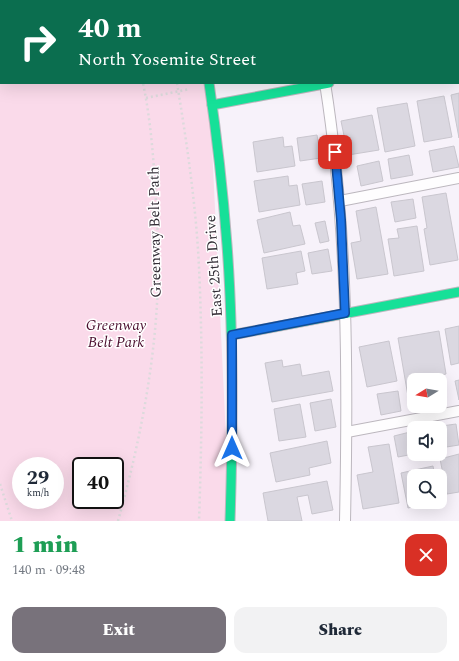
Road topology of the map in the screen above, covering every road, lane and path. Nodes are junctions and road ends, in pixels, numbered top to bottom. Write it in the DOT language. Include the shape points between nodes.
graph roads {
  1 [pos="143,84"];
  2 [pos="177,84"];
  3 [pos="209,84"];
  4 [pos="321,84"];
  5 [pos="326,84"];
  6 [pos="194,88"];
  7 [pos="179,91"];
  8 [pos="146,98"];
  9 [pos="212,105"];
  10 [pos="459,178"];
  11 [pos="340,201"];
  12 [pos="459,292"];
  13 [pos="345,313"];
  14 [pos="232,335"];
  15 [pos="459,411"];
  16 [pos="347,432"];
  17 [pos="0,484"];
  18 [pos="12,521"];
  19 [pos="118,521"];
  20 [pos="199,521"];
  21 [pos="230,521"];
  22 [pos="345,521"];
  1 -- 8 [label="path, Greenway Belt Path"];
  2 -- 7 [label="path"];
  3 -- 9 [label="street, East 25th Drive"];
  4 -- 9 [label="street"];
  5 -- 11 [label="lane"];
  6 -- 7 [label="path"];
  7 -- 8 [label="path"];
  7 -- 20 [label="path" via="199,266 202,395"];
  8 -- 19 [label="path, Greenway Belt Path" via="154,160 158,280 147,395"];
  9 -- 14 [label="street, East 25th Drive" via="229,261"];
  10 -- 11 [label="lane"];
  11 -- 13 [label="lane"];
  12 -- 13 [label="street"];
  13 -- 14 [label="street"];
  13 -- 16 [label="lane"];
  14 -- 21 [label="street, East 25th Drive"];
  15 -- 16 [label="lane"];
  16 -- 22 [label="lane"];
  17 -- 18 [label="path"];
}
